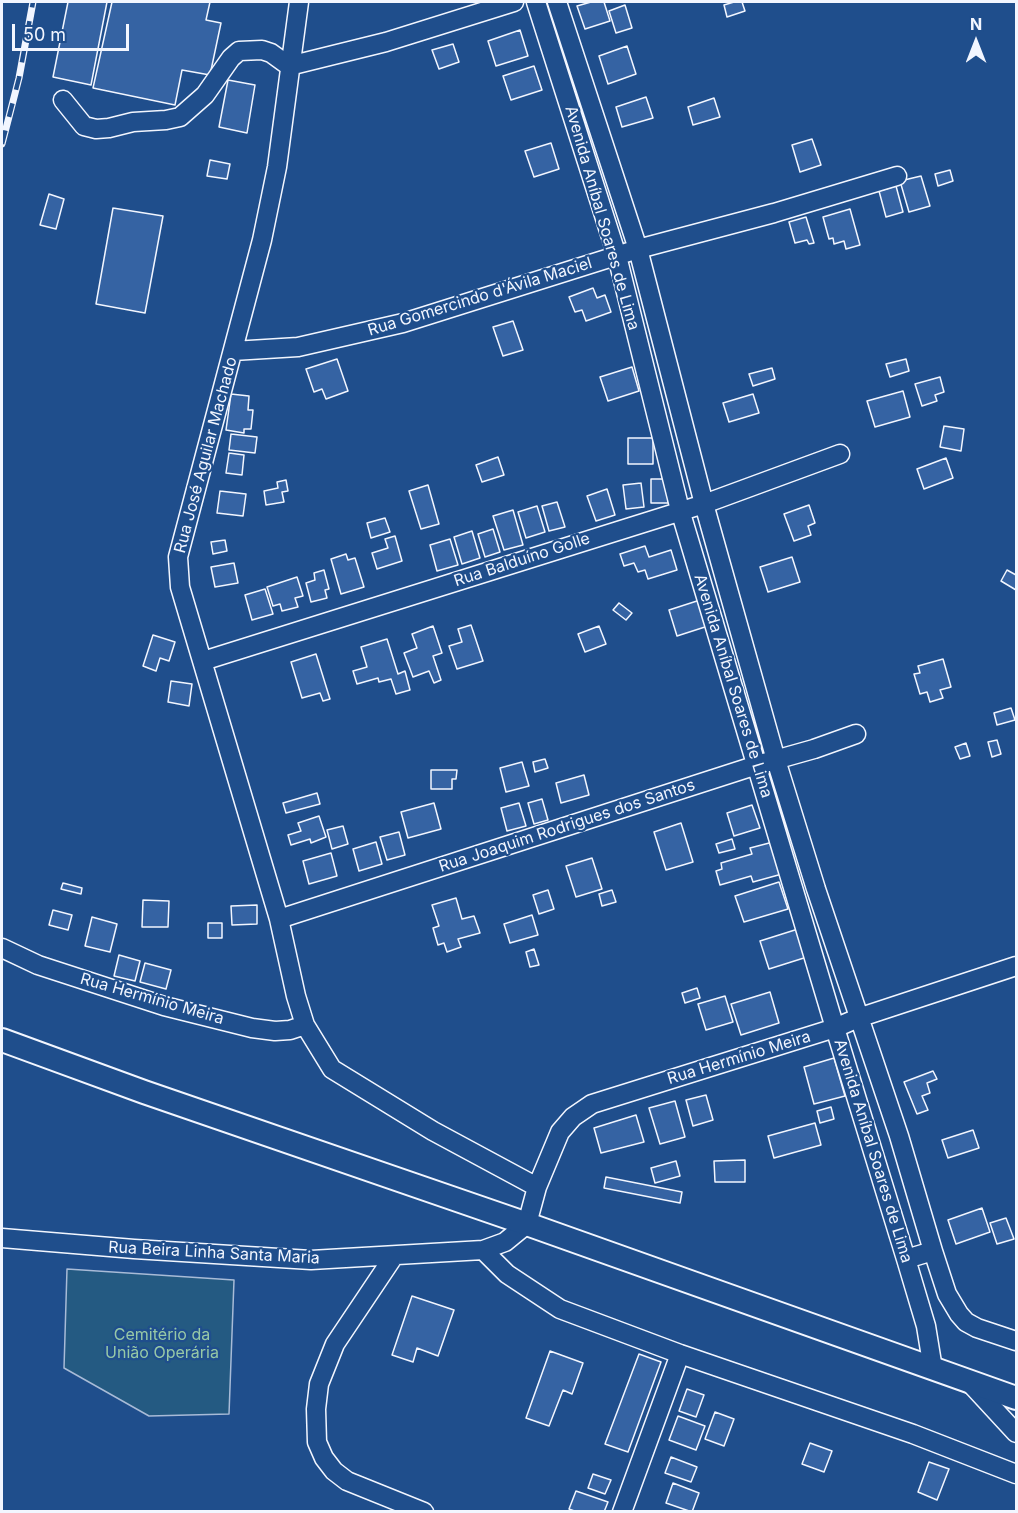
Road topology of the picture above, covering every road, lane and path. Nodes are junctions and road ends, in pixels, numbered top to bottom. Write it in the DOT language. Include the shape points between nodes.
graph roads {
  1 [pos="298,2"];
  2 [pos="514,2"];
  3 [pos="536,2"];
  4 [pos="557,2"];
  5 [pos="289,66"];
  6 [pos="63,100"];
  7 [pos="897,176"];
  8 [pos="638,249"];
  9 [pos="617,256"];
  10 [pos="233,351"];
  11 [pos="840,454"];
  12 [pos="704,504"];
  13 [pos="680,510"];
  14 [pos="203,661"];
  15 [pos="856,734"];
  16 [pos="776,760"];
  17 [pos="757,765"];
  18 [pos="279,919"];
  19 [pos="2,948"];
  20 [pos="1017,966"];
  21 [pos="858,1018"];
  22 [pos="305,1025"];
  23 [pos="835,1028"];
  24 [pos="2,1040"];
  25 [pos="537,1187"];
  26 [pos="526,1224"];
  27 [pos="2,1238"];
  28 [pos="483,1250"];
  29 [pos="933,1251"];
  30 [pos="394,1256"];
  31 [pos="906,1259"];
  32 [pos="1017,1341"];
  33 [pos="680,1354"];
  34 [pos="933,1369"];
  35 [pos="968,1381"];
  36 [pos="1017,1398"];
  37 [pos="1017,1433"];
  38 [pos="1017,1474"];
  39 [pos="424,1512"];
  40 [pos="622,1512"];
  1 -- 5 [label="street, Rua José Aguilar Machado"];
  2 -- 5 [label="street" via="386,42"];
  3 -- 9 [label="street, Avenida Aníbal Soares de Lima"];
  4 -- 8 [label="street, Avenida Aníbal Soares de Lima"];
  5 -- 6 [label="street" via="262,50 239,51 206,95 180,117 166,120 96,129 84,126"];
  5 -- 10 [label="street, Rua José Aguilar Machado" via="277,167"];
  7 -- 8 [label="street, Rua Gomercindo d'Ávila Maciel"];
  8 -- 9 [label="street, Rua Gomercindo d'Ávila Maciel"];
  8 -- 12 [label="street, Avenida Aníbal Soares de Lima"];
  9 -- 10 [label="street, Rua Gomercindo d'Ávila Maciel" via="403,323 298,347"];
  9 -- 13 [label="street, Avenida Aníbal Soares de Lima"];
  10 -- 14 [label="street, Rua José Aguilar Machado" via="178,557 180,587"];
  11 -- 12 [label="street, Rua Balduíno Golle"];
  12 -- 13 [label="street, Rua Balduíno Golle"];
  12 -- 16 [label="street, Avenida Aníbal Soares de Lima"];
  13 -- 14 [label="street, Rua Balduíno Golle"];
  13 -- 17 [label="street, Avenida Aníbal Soares de Lima"];
  14 -- 18 [label="street, Rua José Aguilar Machado"];
  15 -- 16 [label="street, Rua Joaquim Rodrigues dos Santos"];
  16 -- 17 [label="street, Rua Joaquim Rodrigues dos Santos"];
  16 -- 21 [label="street, Avenida Aníbal Soares de Lima"];
  17 -- 18 [label="street, Rua Joaquim Rodrigues dos Santos"];
  17 -- 23 [label="street, Avenida Aníbal Soares de Lima"];
  18 -- 22 [label="street, Rua José Aguilar Machado"];
  19 -- 22 [label="street, Rua Hermínio Meira" via="38,965 164,1006 252,1028 275,1031"];
  20 -- 21 [label="street, Rua Hermínio Meira"];
  21 -- 23 [label="street, Rua Hermínio Meira"];
  21 -- 29 [label="street, Avenida Aníbal Soares de Lima"];
  22 -- 25 [label="street, Rua José Aguilar Machado" via="332,1069 433,1131"];
  23 -- 25 [label="street, Rua Hermínio Meira" via="592,1104 560,1132"];
  23 -- 31 [label="street, Avenida Aníbal Soares de Lima"];
  24 -- 26 [label="main road"];
  25 -- 26 [label="street, Rua Hermínio Meira"];
  26 -- 28 [label="street, Rua Beira Linha Santa Maria" via="505,1242"];
  26 -- 34 [label="main road"];
  27 -- 30 [label="street, Rua Beira Linha Santa Maria" via="311,1260"];
  28 -- 30 [label="street, Rua Beira Linha Santa Maria"];
  28 -- 33 [label="street" via="507,1274 560,1309"];
  29 -- 31 [label="street"];
  29 -- 32 [label="street, Avenida Aníbal Soares de Lima" via="947,1294 966,1322"];
  30 -- 39 [label="street" via="335,1344 320,1384 317,1442 334,1471 347,1480"];
  31 -- 34 [label="street, Avenida Aníbal Soares de Lima" via="926,1326"];
  33 -- 38 [label="street"];
  33 -- 40 [label="street"];
  34 -- 35 [label="main road"];
  35 -- 36 [label="main road"];
  35 -- 37 [label="street"];
}
